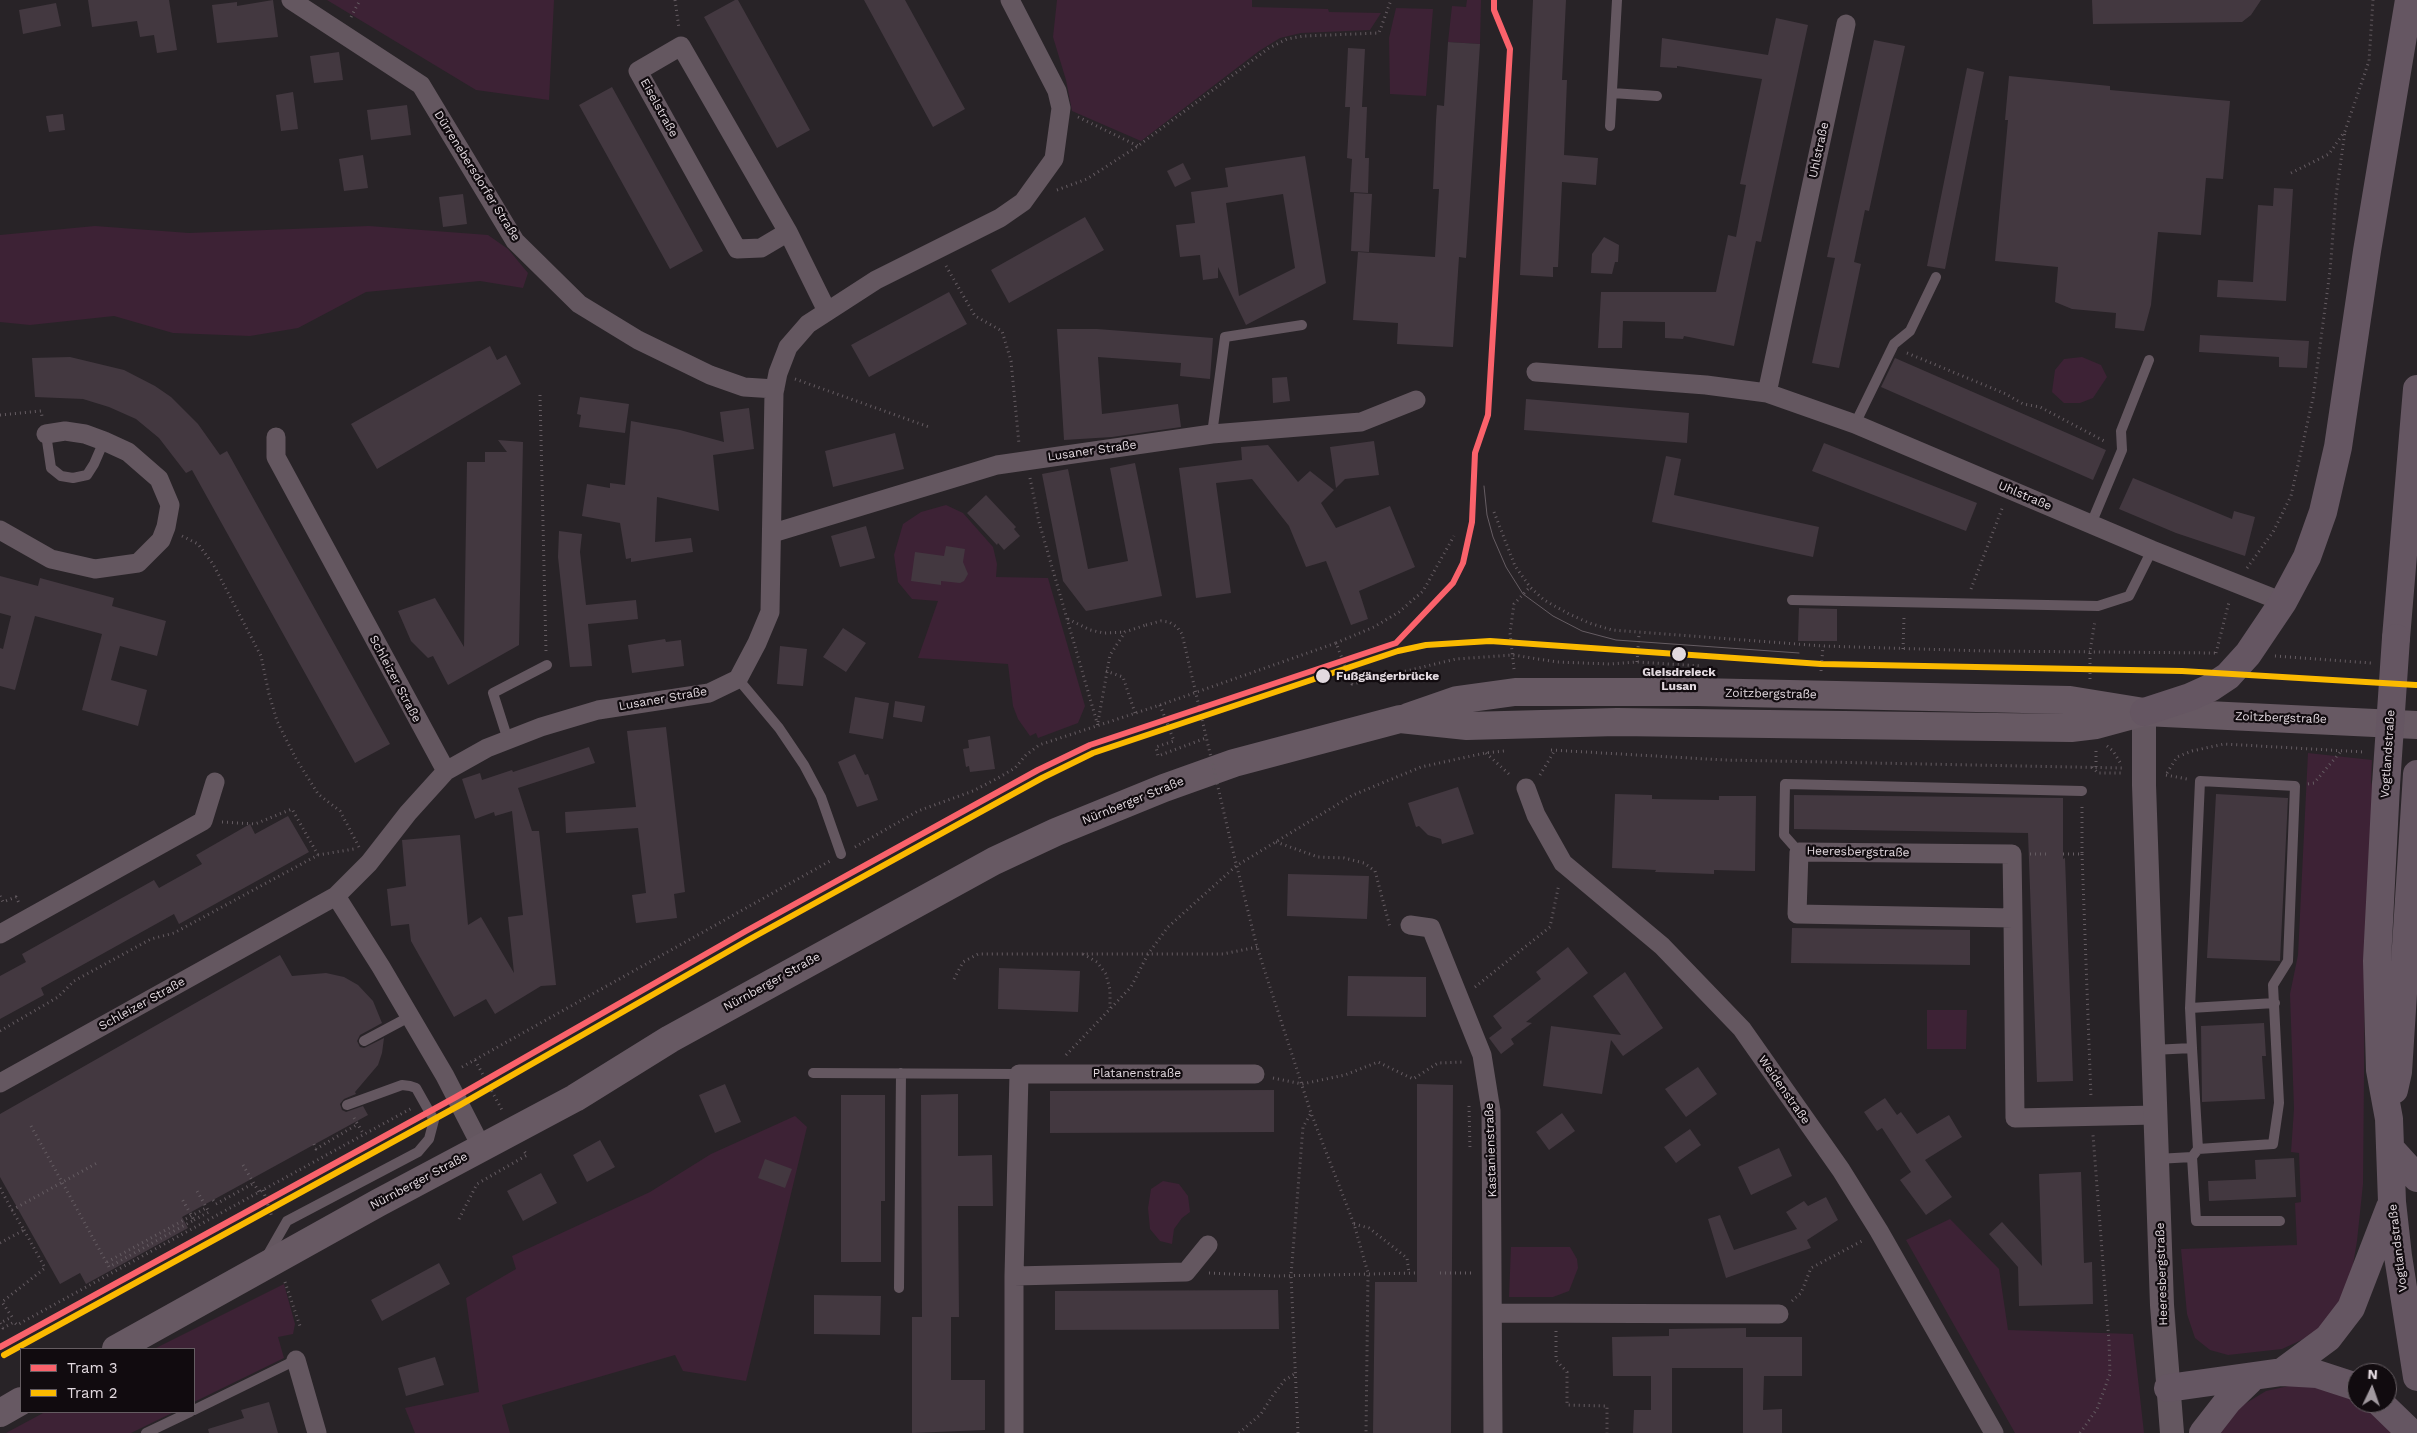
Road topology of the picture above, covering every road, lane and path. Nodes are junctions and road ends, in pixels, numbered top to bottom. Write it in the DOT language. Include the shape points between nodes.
graph roads {
  1 [pos="291,0"];
  2 [pos="675,0"];
  3 [pos="1010,0"];
  4 [pos="1391,0"];
  5 [pos="1617,0"];
  6 [pos="2373,0"];
  7 [pos="2409,0"];
  8 [pos="1846,24"];
  9 [pos="682,46"];
  10 [pos="1612,93"];
  11 [pos="1657,96"];
  12 [pos="1071,113"];
  13 [pos="1610,126"];
  14 [pos="2345,131"];
  15 [pos="1138,146"];
  16 [pos="2291,173"];
  17 [pos="1024,202"];
  18 [pos="788,232"];
  19 [pos="937,250"];
  20 [pos="1936,277"];
  21 [pos="827,311"];
  22 [pos="1302,325"];
  23 [pos="1893,347"];
  24 [pos="2149,360"];
  25 [pos="1536,372"];
  26 [pos="776,381"];
  27 [pos="2417,389"];
  28 [pos="1767,393"];
  29 [pos="540,395"];
  30 [pos="1416,400"];
  31 [pos="0,415"];
  32 [pos="1855,424"];
  33 [pos="929,427"];
  34 [pos="46,434"];
  35 [pos="1212,434"];
  36 [pos="276,438"];
  37 [pos="104,441"];
  38 [pos="2122,450"];
  39 [pos="1026,460"];
  40 [pos="2009,490"];
  41 [pos="1494,512"];
  42 [pos="2091,524"];
  43 [pos="166,527"];
  44 [pos="0,530"];
  45 [pos="773,533"];
  46 [pos="1454,536"];
  47 [pos="2152,550"];
  48 [pos="2234,583"];
  49 [pos="1530,587"];
  50 [pos="1792,600"];
  51 [pos="1905,601"];
  52 [pos="1966,602"];
  53 [pos="2283,602"];
  54 [pos="2098,606"];
  55 [pos="1068,619"];
  56 [pos="1125,632"];
  57 [pos="1639,634"];
  58 [pos="1336,643"];
  59 [pos="1823,646"];
  60 [pos="1902,649"];
  61 [pos="2216,653"];
  62 [pos="1513,655"];
  63 [pos="547,665"];
  64 [pos="1106,671"];
  65 [pos="1821,674"];
  66 [pos="738,679"];
  67 [pos="1160,706"];
  68 [pos="2144,712"];
  69 [pos="1135,713"];
  70 [pos="1400,719"];
  71 [pos="2417,725"];
  72 [pos="1098,726"];
  73 [pos="1467,726"];
  74 [pos="1206,738"];
  75 [pos="508,740"];
  76 [pos="2096,742"];
  77 [pos="1511,750"];
  78 [pos="2342,750"];
  79 [pos="1485,753"];
  80 [pos="2370,753"];
  81 [pos="2082,766"];
  82 [pos="2093,767"];
  83 [pos="446,771"];
  84 [pos="2144,774"];
  85 [pos="2200,780"];
  86 [pos="215,782"];
  87 [pos="2416,782"];
  88 [pos="2295,786"];
  89 [pos="1526,788"];
  90 [pos="2082,791"];
  91 [pos="204,821"];
  92 [pos="1276,842"];
  93 [pos="356,848"];
  94 [pos="1799,852"];
  95 [pos="841,854"];
  96 [pos="2063,854"];
  97 [pos="2082,854"];
  98 [pos="318,855"];
  99 [pos="369,863"];
  100 [pos="1236,866"];
  101 [pos="1559,882"];
  102 [pos="336,896"];
  103 [pos="2013,918"];
  104 [pos="1410,925"];
  105 [pos="0,934"];
  106 [pos="1393,937"];
  107 [pos="1258,947"];
  108 [pos="1082,954"];
  109 [pos="1148,954"];
  110 [pos="954,979"];
  111 [pos="1460,999"];
  112 [pos="2275,1003"];
  113 [pos="2190,1008"];
  114 [pos="1110,1009"];
  115 [pos="409,1016"];
  116 [pos="0,1031"];
  117 [pos="364,1041"];
  118 [pos="2192,1048"];
  119 [pos="2153,1050"];
  120 [pos="1464,1053"];
  121 [pos="901,1072"];
  122 [pos="813,1073"];
  123 [pos="1049,1073"];
  124 [pos="1019,1074"];
  125 [pos="1255,1074"];
  126 [pos="445,1076"];
  127 [pos="0,1083"];
  128 [pos="1302,1084"];
  129 [pos="1468,1101"];
  130 [pos="424,1102"];
  131 [pos="347,1105"];
  132 [pos="1311,1113"];
  133 [pos="2156,1115"];
  134 [pos="2092,1117"];
  135 [pos="2389,1119"];
  136 [pos="358,1124"];
  137 [pos="31,1126"];
  138 [pos="314,1144"];
  139 [pos="482,1148"];
  140 [pos="2390,1148"];
  141 [pos="2195,1153"];
  142 [pos="1470,1158"];
  143 [pos="2157,1159"];
  144 [pos="97,1163"];
  145 [pos="244,1165"];
  146 [pos="2417,1178"];
  147 [pos="62,1182"];
  148 [pos="254,1183"];
  149 [pos="0,1188"];
  150 [pos="197,1191"];
  151 [pos="259,1192"];
  152 [pos="182,1199"];
  153 [pos="213,1200"];
  154 [pos="2392,1202"];
  155 [pos="206,1208"];
  156 [pos="12,1210"];
  157 [pos="192,1216"];
  158 [pos="194,1220"];
  159 [pos="2280,1221"];
  160 [pos="1354,1224"];
  161 [pos="24,1230"];
  162 [pos="1879,1231"];
  163 [pos="0,1243"];
  164 [pos="1208,1245"];
  165 [pos="107,1262"];
  166 [pos="1472,1264"];
  167 [pos="259,1271"];
  168 [pos="1186,1272"];
  169 [pos="1368,1273"];
  170 [pos="1409,1273"];
  171 [pos="1417,1273"];
  172 [pos="1440,1273"];
  173 [pos="1472,1273"];
  174 [pos="1493,1273"];
  175 [pos="1014,1276"];
  176 [pos="1291,1276"];
  177 [pos="1473,1283"];
  178 [pos="899,1288"];
  179 [pos="1493,1313"];
  180 [pos="1556,1313"];
  181 [pos="1779,1314"];
  182 [pos="118,1348"];
  183 [pos="296,1360"];
  184 [pos="1296,1372"];
  185 [pos="2282,1372"];
  186 [pos="2253,1377"];
  187 [pos="2417,1377"];
  188 [pos="2347,1384"];
  189 [pos="2168,1388"];
  190 [pos="20,1402"];
  191 [pos="195,1410"];
  192 [pos="0,1413"];
  193 [pos="188,1413"];
  194 [pos="2390,1413"];
  195 [pos="146,1433"];
  196 [pos="317,1433"];
  197 [pos="1014,1433"];
  198 [pos="1239,1433"];
  199 [pos="1298,1433"];
  200 [pos="1366,1433"];
  201 [pos="1493,1433"];
  202 [pos="1607,1433"];
  203 [pos="1994,1433"];
  204 [pos="2080,1433"];
  205 [pos="2172,1433"];
  206 [pos="2203,1433"];
  207 [pos="2411,1433"];
  1 -- 26 [label="street, Dürrenebersdorfer Straße" via="421,85 515,241 579,304 638,340 710,375 744,387"];
  2 -- 9 [label="path"];
  3 -- 17 [label="street" via="1057,90 1061,108 1054,159"];
  4 -- 15 [label="path" via="1380,33 1287,39 1269,48"];
  5 -- 10 [label="lane"];
  6 -- 14 [label="path" via="2369,61"];
  7 -- 53 [label="main road" via="2338,447 2307,557"];
  8 -- 28 [label="street, Uhlstraße"];
  9 -- 18 [label="street"];
  9 -- 18 [label="street, Eiselstraße" via="638,71 737,249 761,248"];
  10 -- 11 [label="lane"];
  10 -- 13 [label="lane"];
  12 -- 15 [label="path"];
  14 -- 16 [label="path" via="2329,154"];
  14 -- 48 [label="path" via="2313,398 2291,496 2274,532"];
  15 -- 17 [label="path" via="1087,179"];
  17 -- 19 [label="street"];
  18 -- 21 [label="street"];
  19 -- 21 [label="street" via="876,280"];
  19 -- 39 [label="path" via="975,316 1002,330 1011,361 1019,446"];
  20 -- 23 [label="lane" via="1910,331"];
  21 -- 26 [label="street" via="808,324 788,347"];
  22 -- 35 [label="lane" via="1225,337"];
  23 -- 32 [label="lane"];
  23 -- 38 [label="path" via="2023,404 2040,407"];
  24 -- 38 [label="lane" via="2121,432"];
  25 -- 28 [label="street, Uhlstraße"];
  26 -- 33 [label="path"];
  26 -- 45 [label="street"];
  27 -- 135 [label="main road, Vogtlandstraße, bridge" via="2396,638 2377,961 2380,1070"];
  28 -- 32 [label="street, Uhlstraße"];
  29 -- 63 [label="path"];
  30 -- 35 [label="street, Lusaner Straße" via="1361,422"];
  31 -- 34 [label="path" via="41,412"];
  32 -- 40 [label="street, Uhlstraße"];
  34 -- 37 [label="street" via="65,431"];
  34 -- 37 [label="lane" via="51,468 61,476 73,478 87,475"];
  35 -- 39 [label="street, Lusaner Straße"];
  36 -- 83 [label="street, Schleizer Straße" via="276,457"];
  37 -- 43 [label="street" via="128,452 159,479 170,505"];
  38 -- 42 [label="lane"];
  39 -- 45 [label="street, Lusaner Straße" via="973,472"];
  39 -- 55 [label="path" via="1039,522"];
  40 -- 42 [label="street, Uhlstraße"];
  40 -- 52 [label="path"];
  41 -- 49 [label="path" via="1515,566"];
  42 -- 47 [label="street, Uhlstraße"];
  43 -- 44 [label="street" via="161,540 138,563 95,569 51,559"];
  43 -- 99 [label="path" via="198,544 213,564 261,656 277,721 295,757 318,794 340,810"];
  45 -- 66 [label="street" via="770,612"];
  46 -- 58 [label="path" via="1423,591 1399,612 1374,627"];
  47 -- 48 [label="street, Uhlstraße"];
  47 -- 54 [label="lane" via="2129,596"];
  48 -- 53 [label="street, Uhlstraße"];
  48 -- 61 [label="path"];
  49 -- 57 [label="path" via="1544,600 1589,624"];
  49 -- 62 [label="path" via="1514,604 1510,633"];
  50 -- 51 [label="lane"];
  51 -- 52 [label="lane"];
  51 -- 60 [label="path"];
  52 -- 54 [label="lane"];
  53 -- 68 [label="main road" via="2248,654 2228,676 2190,697"];
  54 -- 60 [label="path" via="2090,651"];
  55 -- 56 [label="path" via="1104,633"];
  55 -- 72 [label="path"];
  56 -- 64 [label="path" via="1110,655"];
  56 -- 74 [label="path, bridge" via="1161,621 1177,627 1182,634"];
  57 -- 59 [label="path"];
  57 -- 62 [label="path" via="1637,662 1557,662"];
  58 -- 62 [label="path" via="1352,684 1456,659"];
  58 -- 67 [label="path"];
  59 -- 60 [label="path"];
  59 -- 65 [label="path"];
  63 -- 75 [label="lane" via="493,694"];
  64 -- 69 [label="path" via="1123,677"];
  64 -- 72 [label="path"];
  66 -- 75 [label="street, Lusaner Straße" via="709,693 598,710"];
  66 -- 95 [label="lane" via="779,728 804,765 821,797"];
  67 -- 69 [label="path"];
  67 -- 74 [label="path" via="1174,741 1156,747 1158,756"];
  68 -- 70 [label="main road, Zoitzbergstraße" via="2070,700 1697,692 1515,692 1457,700"];
  68 -- 71 [label="main road, Zoitzbergstraße"];
  68 -- 73 [label="main road, Zoitzbergstraße" via="2071,728 1617,722"];
  68 -- 84 [label="street, Heeresbergstraße"];
  69 -- 72 [label="path"];
  70 -- 73 [label="main road, Nürnberger Straße"];
  70 -- 139 [label="main road, Nürnberger Straße" via="1234,763 1056,832 994,861 840,944 670,1039 575,1098"];
  72 -- 95 [label="path" via="1039,745 1015,768 998,778 918,811"];
  74 -- 100 [label="path, bridge"];
  75 -- 83 [label="street, Lusaner Straße"];
  76 -- 82 [label="path"];
  77 -- 79 [label="path"];
  78 -- 80 [label="path"];
  78 -- 84 [label="path" via="2224,744 2192,751"];
  78 -- 88 [label="path" via="2314,783"];
  79 -- 89 [label="path"];
  79 -- 92 [label="path" via="1421,767 1354,795"];
  81 -- 82 [label="path"];
  81 -- 89 [label="path" via="1724,760 1555,750 1543,772"];
  81 -- 90 [label="path"];
  82 -- 84 [label="path" via="2122,768"];
  82 -- 84 [label="path" via="2098,773"];
  83 -- 99 [label="street, Schleizer Straße"];
  84 -- 85 [label="path"];
  84 -- 119 [label="street, Heeresbergstraße"];
  85 -- 88 [label="lane"];
  85 -- 113 [label="lane"];
  86 -- 91 [label="street"];
  87 -- 135 [label="main road, Vogtlandstraße" via="2398,1072"];
  88 -- 112 [label="lane" via="2288,961 2273,985"];
  89 -- 162 [label="street, Weidenstraße" via="1536,815 1563,863 1662,946 1742,1029 1841,1170"];
  90 -- 94 [label="lane" via="1784,784 1784,835"];
  90 -- 97 [label="path"];
  91 -- 98 [label="path" via="255,824 292,809"];
  91 -- 105 [label="street"];
  92 -- 100 [label="path"];
  92 -- 106 [label="path" via="1318,857 1364,863 1374,871"];
  93 -- 98 [label="path"];
  94 -- 103 [label="street, Heeresbergstraße" via="2012,854"];
  94 -- 103 [label="street, Heeresbergstraße" via="1797,914"];
  95 -- 126 [label="path"];
  96 -- 97 [label="path"];
  97 -- 134 [label="path"];
  98 -- 116 [label="path" via="174,933 150,939 74,981 58,998"];
  99 -- 102 [label="street, Schleizer Straße"];
  100 -- 107 [label="path"];
  100 -- 109 [label="path" via="1168,927"];
  101 -- 111 [label="path" via="1550,927"];
  102 -- 115 [label="street"];
  102 -- 127 [label="street, Schleizer Straße"];
  103 -- 134 [label="street, Heeresbergstraße" via="2015,1118"];
  104 -- 111 [label="street, Kastanienstraße" via="1431,928"];
  107 -- 109 [label="path" via="1223,954"];
  107 -- 128 [label="path"];
  108 -- 109 [label="path"];
  108 -- 110 [label="path" via="978,954 963,962"];
  108 -- 114 [label="path" via="1097,962 1106,974"];
  109 -- 114 [label="path" via="1131,987"];
  111 -- 174 [label="street, Kastanienstraße" via="1482,1054 1491,1111"];
  112 -- 113 [label="lane"];
  112 -- 141 [label="lane" via="2279,1102 2273,1144"];
  113 -- 118 [label="lane"];
  114 -- 123 [label="path"];
  115 -- 117 [label="lane"];
  115 -- 126 [label="street"];
  118 -- 119 [label="lane"];
  118 -- 141 [label="lane"];
  119 -- 133 [label="street, Heeresbergstraße"];
  120 -- 128 [label="path" via="1468,1062 1438,1063 1413,1079 1378,1062"];
  121 -- 122 [label="lane, Platanenstraße"];
  121 -- 124 [label="lane, Platanenstraße"];
  121 -- 178 [label="lane"];
  123 -- 124 [label="street, Platanenstraße"];
  123 -- 125 [label="street, Platanenstraße"];
  124 -- 175 [label="street"];
  125 -- 128 [label="path"];
  126 -- 139 [label="street"];
  128 -- 132 [label="path"];
  129 -- 142 [label="path"];
  130 -- 131 [label="lane" via="416,1088 402,1085"];
  130 -- 151 [label="path"];
  130 -- 167 [label="lane" via="434,1120 429,1139 418,1152 287,1221"];
  132 -- 160 [label="path"];
  132 -- 176 [label="path" via="1303,1127"];
  133 -- 134 [label="street, Heeresbergstraße"];
  133 -- 143 [label="street, Heeresbergstraße"];
  134 -- 204 [label="path" via="2110,1374 2097,1409"];
  135 -- 140 [label="main road, Vogtlandstraße"];
  136 -- 138 [label="path" via="316,1149"];
  137 -- 147 [label="path"];
  139 -- 167 [label="main road, Nürnberger Straße"];
  140 -- 146 [label="main road"];
  140 -- 154 [label="main road, Vogtlandstraße"];
  141 -- 143 [label="lane"];
  141 -- 159 [label="lane" via="2196,1221"];
  143 -- 189 [label="street, Heeresbergstraße"];
  144 -- 147 [label="path"];
  145 -- 148 [label="path"];
  147 -- 156 [label="path"];
  147 -- 165 [label="path"];
  148 -- 151 [label="path"];
  148 -- 153 [label="path" via="216,1204"];
  149 -- 156 [label="path"];
  150 -- 155 [label="path"];
  151 -- 161 [label="path" via="16,1326 14,1322 3,1328 0,1323 12,1317 2,1302 45,1268"];
  152 -- 157 [label="path"];
  154 -- 185 [label="main road" via="2351,1308 2328,1338"];
  154 -- 187 [label="main road, Vogtlandstraße"];
  155 -- 157 [label="path"];
  155 -- 158 [label="path" via="209,1212"];
  156 -- 161 [label="path"];
  157 -- 158 [label="path"];
  157 -- 165 [label="path"];
  158 -- 165 [label="path" via="109,1267"];
  160 -- 169 [label="path"];
  160 -- 170 [label="path" via="1369,1228 1407,1258"];
  161 -- 163 [label="path"];
  162 -- 181 [label="path" via="1811,1268 1800,1292"];
  162 -- 203 [label="street, Weidenstraße"];
  164 -- 168 [label="street"];
  166 -- 173 [label="path"];
  167 -- 182 [label="main road, Nürnberger Straße"];
  168 -- 175 [label="street"];
  168 -- 176 [label="path"];
  169 -- 170 [label="path"];
  169 -- 176 [label="path"];
  169 -- 200 [label="path"];
  170 -- 171 [label="path"];
  172 -- 173 [label="path"];
  173 -- 174 [label="path"];
  173 -- 177 [label="path"];
  174 -- 179 [label="street, Kastanienstraße"];
  175 -- 197 [label="street"];
  176 -- 184 [label="path"];
  179 -- 180 [label="street"];
  179 -- 201 [label="street, Kastanienstraße"];
  180 -- 181 [label="street"];
  180 -- 202 [label="path" via="1556,1360 1567,1372 1567,1405 1607,1406"];
  183 -- 191 [label="lane"];
  183 -- 196 [label="street"];
  184 -- 198 [label="path" via="1285,1380 1261,1414"];
  184 -- 199 [label="path"];
  185 -- 186 [label="main road"];
  185 -- 188 [label="main road" via="2317,1374"];
  186 -- 189 [label="main road"];
  186 -- 206 [label="main road" via="2228,1401"];
  189 -- 205 [label="street, Heeresbergstraße"];
  190 -- 192 [label="main road"];
  193 -- 195 [label="lane"];
  194 -- 207 [label="main road"];
}
